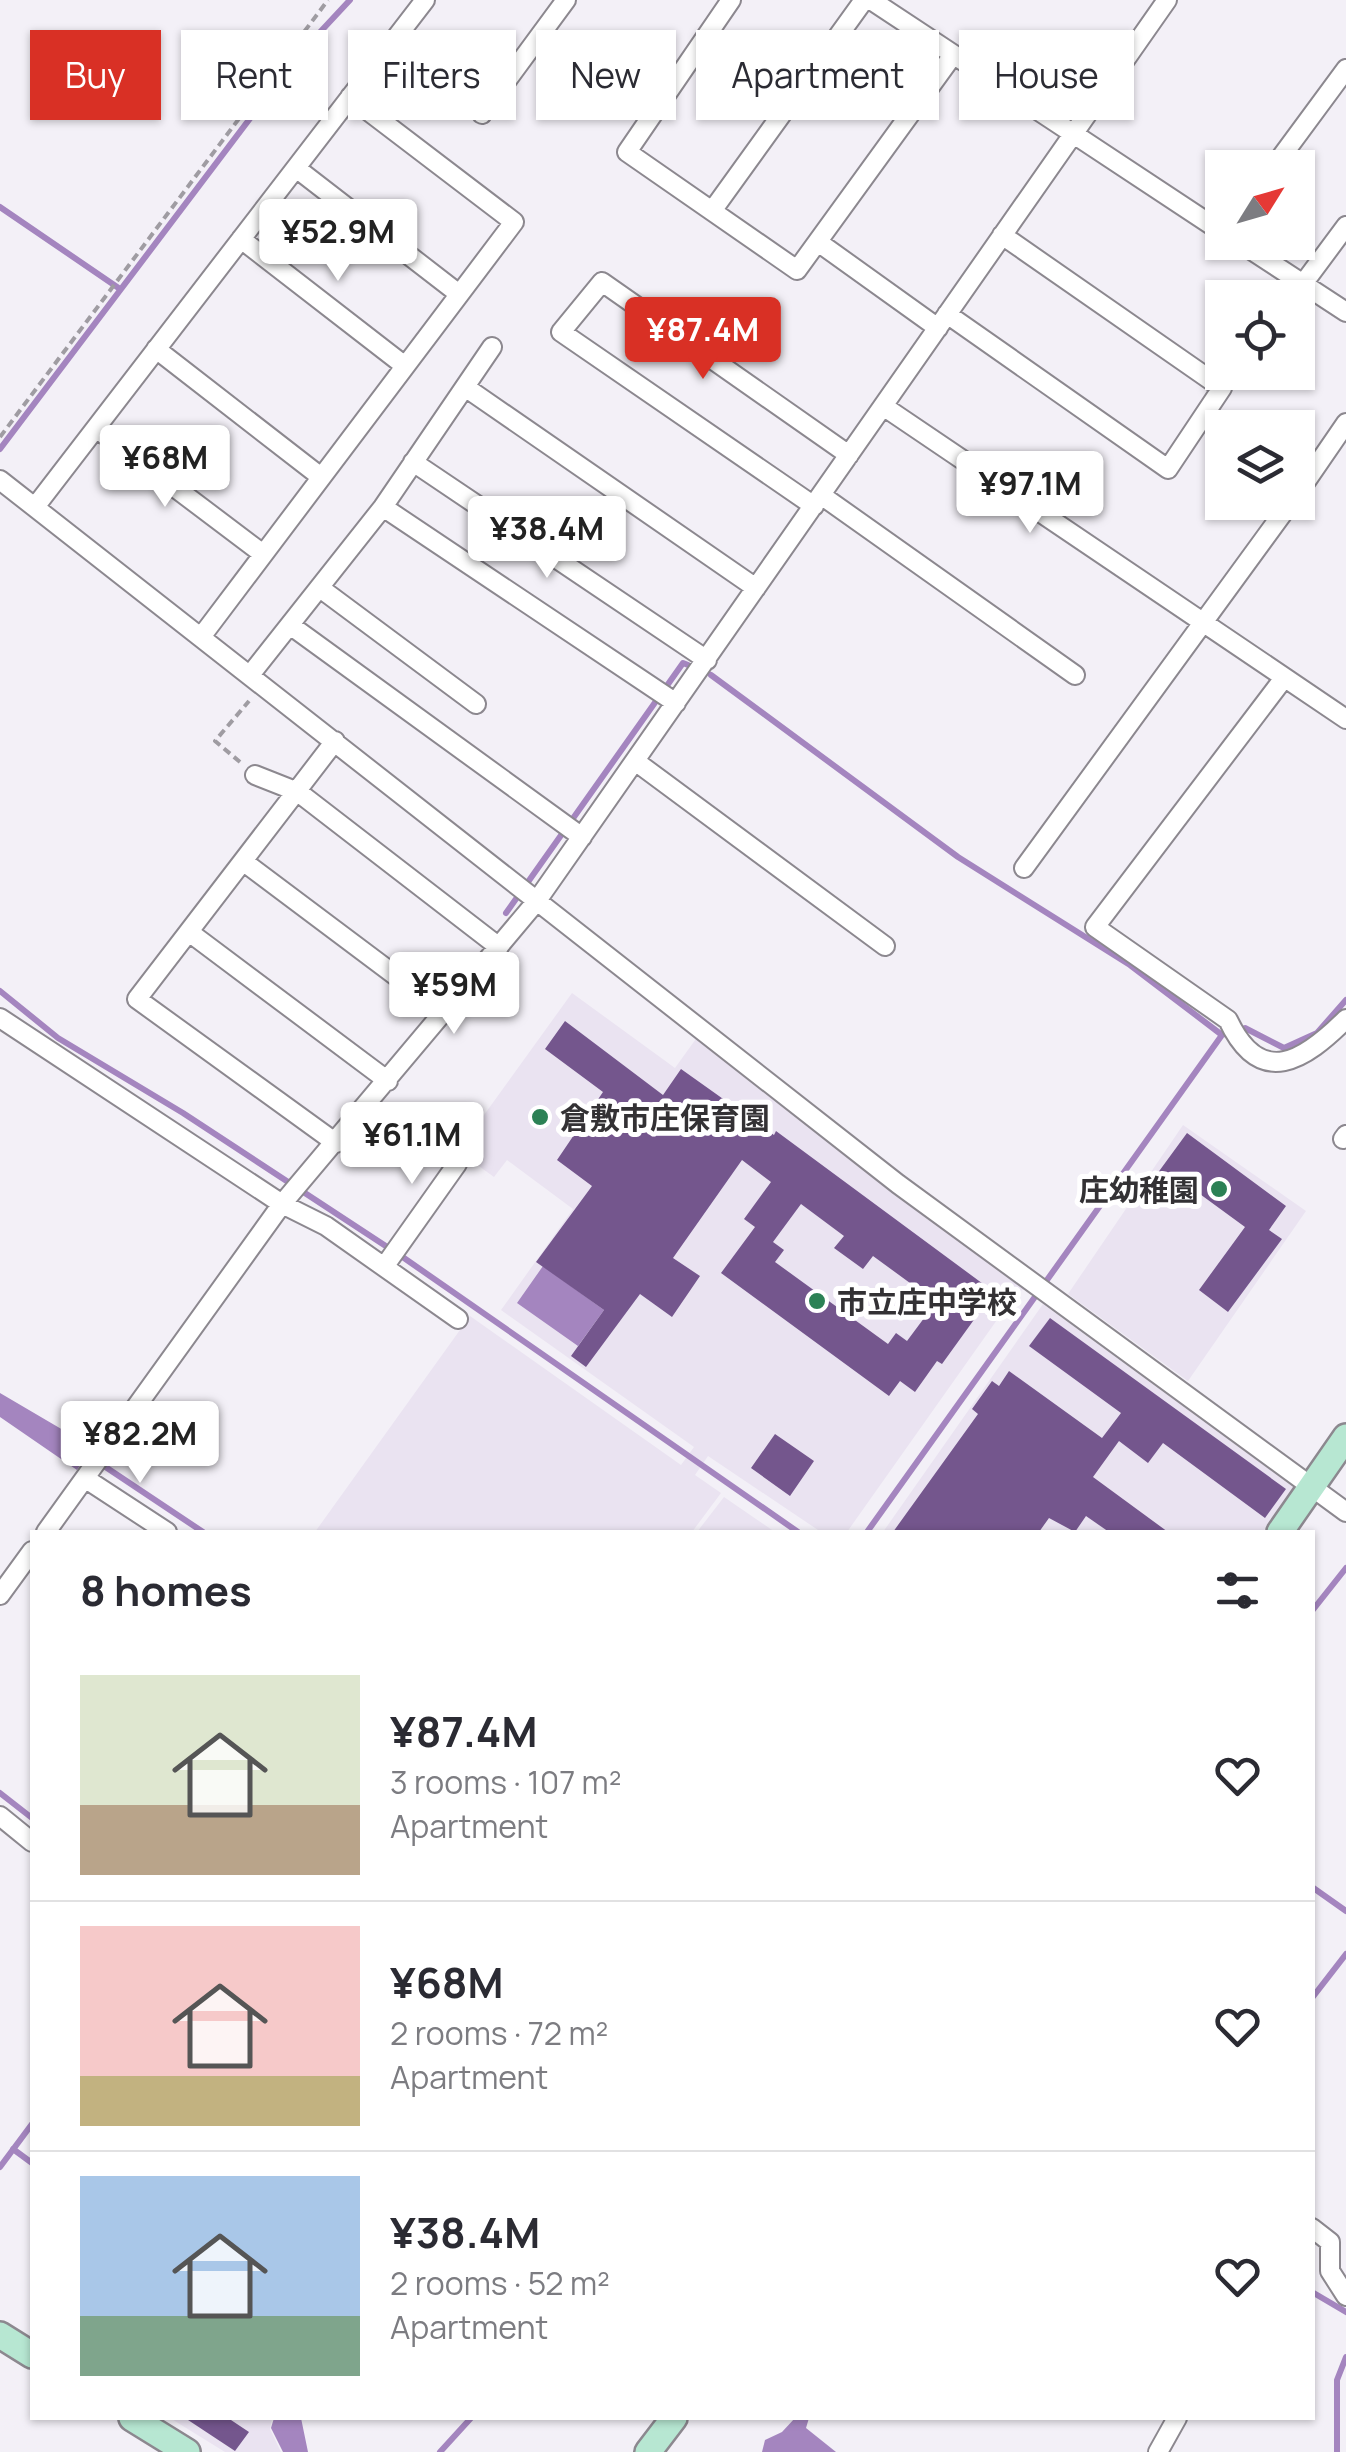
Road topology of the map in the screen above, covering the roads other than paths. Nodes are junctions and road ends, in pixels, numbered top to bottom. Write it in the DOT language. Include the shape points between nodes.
graph roads {
  1 [pos="425,0"];
  2 [pos="566,0"];
  3 [pos="731,0"];
  4 [pos="868,0"];
  5 [pos="1167,0"];
  6 [pos="402,30"];
  7 [pos="952,55"];
  8 [pos="516,68"];
  9 [pos="1346,70"];
  10 [pos="348,100"];
  11 [pos="380,120"];
  12 [pos="1072,135"];
  13 [pos="1286,150"];
  14 [pos="296,168"];
  15 [pos="712,210"];
  16 [pos="1205,221"];
  17 [pos="1346,226"];
  18 [pos="1002,235"];
  19 [pos="241,239"];
  20 [pos="818,242"];
  21 [pos="1267,260"];
  22 [pos="1298,280"];
  23 [pos="1307,280"];
  24 [pos="1315,291"];
  25 [pos="460,294"];
  26 [pos="1346,312"];
  27 [pos="942,321"];
  28 [pos="492,346"];
  29 [pos="156,349"];
  30 [pos="405,366"];
  31 [pos="464,387"];
  32 [pos="883,406"];
  33 [pos="1346,423"];
  34 [pos="96,428"];
  35 [pos="849,455"];
  36 [pos="414,462"];
  37 [pos="1315,468"];
  38 [pos="321,476"];
  39 [pos="0,480"];
  40 [pos="817,500"];
  41 [pos="383,507"];
  42 [pos="35,508"];
  43 [pos="1278,520"];
  44 [pos="263,554"];
  45 [pos="320,588"];
  46 [pos="756,588"];
  47 [pos="290,625"];
  48 [pos="1205,626"];
  49 [pos="201,636"];
  50 [pos="707,660"];
  51 [pos="1075,675"];
  52 [pos="1284,678"];
  53 [pos="256,680"];
  54 [pos="666,696"];
  55 [pos="476,704"];
  56 [pos="1346,719"];
  57 [pos="335,741"];
  58 [pos="635,762"];
  59 [pos="255,775"];
  60 [pos="298,792"];
  61 [pos="572,831"];
  62 [pos="244,862"];
  63 [pos="1024,868"];
  64 [pos="528,895"];
  65 [pos="190,932"];
  66 [pos="885,946"];
  67 [pos="498,947"];
  68 [pos="444,1012"];
  69 [pos="0,1018"];
  70 [pos="1346,1019"];
  71 [pos="388,1081"];
  72 [pos="336,1143"];
  73 [pos="458,1164"];
  74 [pos="293,1192"];
  75 [pos="386,1264"];
  76 [pos="458,1319"];
  77 [pos="1346,1436"];
  78 [pos="94,1468"];
  79 [pos="1310,1488"];
  80 [pos="1346,1512"];
  81 [pos="48,1530"];
  82 [pos="165,1530"];
  83 [pos="1281,1530"];
  84 [pos="30,1553"];
  85 [pos="0,1594"];
  86 [pos="0,1816"];
  87 [pos="30,1840"];
  88 [pos="1315,2230"];
  89 [pos="1321,2274"];
  90 [pos="1346,2296"];
  91 [pos="0,2335"];
  92 [pos="30,2355"];
  93 [pos="135,2420"];
  94 [pos="672,2420"];
  95 [pos="1176,2420"];
  96 [pos="187,2452"];
  97 [pos="648,2452"];
  98 [pos="1158,2452"];
  1 -- 6 [label="street"];
  2 -- 8 [label="street"];
  3 -- 15 [label="street" via="627,152"];
  4 -- 7 [label="street"];
  4 -- 15 [label="street"];
  5 -- 12 [label="street"];
  7 -- 12 [label="street"];
  7 -- 20 [label="street"];
  9 -- 13 [label="street"];
  10 -- 14 [label="street"];
  11 -- 25 [label="street" via="514,222"];
  12 -- 16 [label="street"];
  12 -- 18 [label="street"];
  14 -- 19 [label="street"];
  14 -- 25 [label="street"];
  15 -- 20 [label="street" via="797,270"];
  17 -- 23 [label="street"];
  18 -- 27 [label="street"];
  18 -- 27 [label="street" via="1222,388 1168,470"];
  19 -- 29 [label="street"];
  19 -- 30 [label="street"];
  20 -- 27 [label="street"];
  21 -- 22 [label="street"];
  24 -- 26 [label="street"];
  25 -- 30 [label="street"];
  27 -- 32 [label="street"];
  28 -- 31 [label="street"];
  29 -- 34 [label="street"];
  29 -- 38 [label="street"];
  30 -- 38 [label="street"];
  31 -- 36 [label="street"];
  31 -- 46 [label="street"];
  32 -- 35 [label="street"];
  32 -- 48 [label="street"];
  33 -- 37 [label="street"];
  34 -- 42 [label="street"];
  34 -- 44 [label="street"];
  35 -- 40 [label="street"];
  35 -- 40 [label="street" via="602,282 561,332"];
  36 -- 41 [label="street"];
  36 -- 50 [label="street"];
  38 -- 44 [label="street"];
  39 -- 42 [label="street"];
  40 -- 46 [label="street"];
  40 -- 51 [label="street"];
  41 -- 45 [label="street"];
  41 -- 54 [label="street"];
  42 -- 49 [label="street"];
  43 -- 48 [label="street"];
  44 -- 49 [label="street"];
  45 -- 47 [label="street"];
  45 -- 55 [label="street"];
  46 -- 50 [label="street"];
  47 -- 53 [label="street"];
  47 -- 61 [label="street"];
  48 -- 52 [label="street"];
  48 -- 63 [label="street"];
  49 -- 53 [label="street"];
  50 -- 54 [label="street"];
  52 -- 56 [label="street"];
  52 -- 70 [label="street" via="1095,927 1228,1020 1238,1042 1274,1061 1304,1057"];
  53 -- 57 [label="street"];
  54 -- 58 [label="street"];
  57 -- 60 [label="street"];
  57 -- 64 [label="street"];
  58 -- 61 [label="street"];
  58 -- 66 [label="street"];
  59 -- 60 [label="street"];
  60 -- 62 [label="street"];
  60 -- 67 [label="street"];
  61 -- 64 [label="street"];
  62 -- 65 [label="street"];
  62 -- 68 [label="street"];
  64 -- 67 [label="street"];
  64 -- 79 [label="street" via="898,1184"];
  65 -- 71 [label="street"];
  65 -- 72 [label="street" via="137,1000"];
  67 -- 68 [label="street"];
  68 -- 71 [label="street"];
  69 -- 74 [label="street" via="50,1055"];
  71 -- 72 [label="street"];
  72 -- 74 [label="street"];
  73 -- 75 [label="street"];
  74 -- 75 [label="street" via="326,1226"];
  74 -- 78 [label="street"];
  75 -- 76 [label="street"];
  77 -- 79 [label="street"];
  78 -- 81 [label="street"];
  78 -- 82 [label="street"];
  79 -- 80 [label="street"];
  79 -- 83 [label="street"];
  84 -- 85 [label="street"];
  86 -- 87 [label="street"];
  88 -- 89 [label="street" via="1330,2242"];
  89 -- 90 [label="street"];
  91 -- 92 [label="street"];
  93 -- 96 [label="street"];
  94 -- 97 [label="street"];
  95 -- 98 [label="street"];
}
